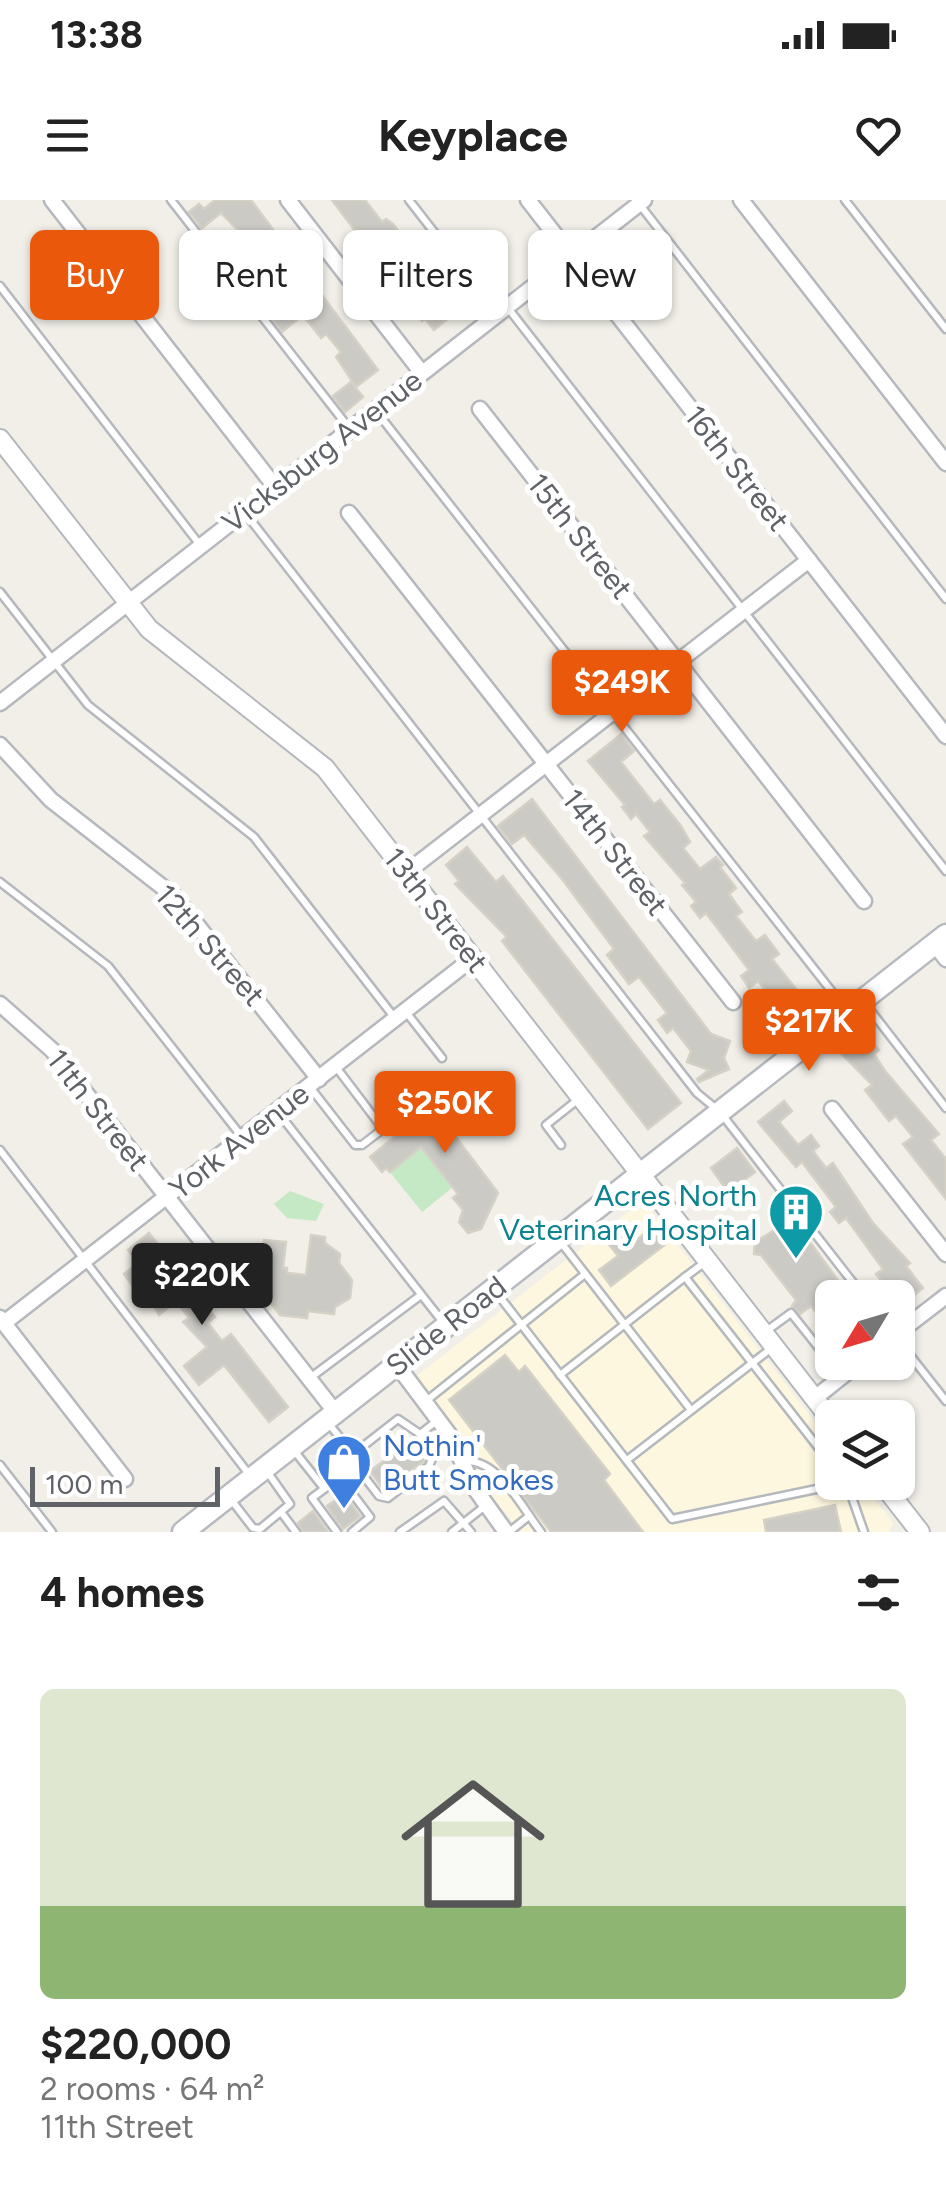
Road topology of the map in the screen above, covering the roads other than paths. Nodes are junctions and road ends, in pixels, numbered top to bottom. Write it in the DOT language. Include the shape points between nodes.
graph roads {
  1 [pos="52,200"];
  2 [pos="171,200"];
  3 [pos="288,200"];
  4 [pos="409,200"];
  5 [pos="528,200"];
  6 [pos="740,200"];
  7 [pos="845,200"];
  8 [pos="642,202"];
  9 [pos="434,230"];
  10 [pos="552,230"];
  11 [pos="606,230"];
  12 [pos="0,286"];
  13 [pos="528,291"];
  14 [pos="508,306"];
  15 [pos="508,319"];
  16 [pos="490,320"];
  17 [pos="622,320"];
  18 [pos="946,329"];
  19 [pos="422,373"];
  20 [pos="480,409"];
  21 [pos="375,410"];
  22 [pos="350,430"];
  23 [pos="0,439"];
  24 [pos="946,463"];
  25 [pos="276,488"];
  26 [pos="244,512"];
  27 [pos="349,514"];
  28 [pos="201,546"];
  29 [pos="809,560"];
  30 [pos="0,592"];
  31 [pos="946,598"];
  32 [pos="127,604"];
  33 [pos="742,612"];
  34 [pos="54,661"];
  35 [pos="678,662"];
  36 [pos="0,703"];
  37 [pos="614,712"];
  38 [pos="946,736"];
  39 [pos="0,745"];
  40 [pos="548,765"];
  41 [pos="480,816"];
  42 [pos="946,871"];
  43 [pos="406,872"];
  44 [pos="0,882"];
  45 [pos="864,901"];
  46 [pos="942,946"];
  47 [pos="473,958"];
  48 [pos="733,1002"];
  49 [pos="0,1004"];
  50 [pos="855,1006"];
  51 [pos="400,1015"];
  52 [pos="442,1058"];
  53 [pos="335,1066"];
  54 [pos="314,1082"];
  55 [pos="581,1097"];
  56 [pos="946,1108"];
  57 [pos="832,1109"];
  58 [pos="277,1111"];
  59 [pos="720,1112"];
  60 [pos="539,1116"];
  61 [pos="546,1125"];
  62 [pos="243,1138"];
  63 [pos="562,1144"];
  64 [pos="0,1150"];
  65 [pos="641,1174"];
  66 [pos="167,1197"];
  67 [pos="558,1239"];
  68 [pos="946,1254"];
  69 [pos="86,1260"];
  70 [pos="707,1261"];
  71 [pos="585,1274"];
  72 [pos="686,1277"];
  73 [pos="851,1280"];
  74 [pos="494,1289"];
  75 [pos="421,1295"];
  76 [pos="946,1296"];
  77 [pos="2,1320"];
  78 [pos="915,1322"];
  79 [pos="521,1324"];
  80 [pos="625,1324"];
  81 [pos="446,1326"];
  82 [pos="769,1340"];
  83 [pos="815,1343"];
  84 [pos="915,1359"];
  85 [pos="752,1363"];
  86 [pos="397,1365"];
  87 [pos="560,1374"];
  88 [pos="310,1379"];
  89 [pos="838,1380"];
  90 [pos="815,1398"];
  91 [pos="426,1401"];
  92 [pos="946,1401"];
  93 [pos="691,1410"];
  94 [pos="331,1416"];
  95 [pos="439,1419"];
  96 [pos="420,1434"];
  97 [pos="815,1443"];
  98 [pos="292,1447"];
  99 [pos="353,1454"];
  100 [pos="627,1460"];
  101 [pos="463,1462"];
  102 [pos="0,1465"];
  103 [pos="258,1473"];
  104 [pos="125,1479"];
  105 [pos="323,1487"];
  106 [pos="815,1490"];
  107 [pos="228,1496"];
  108 [pos="854,1500"];
  109 [pos="895,1500"];
  110 [pos="486,1506"];
  111 [pos="281,1512"];
  112 [pos="528,1516"];
  113 [pos="464,1523"];
  114 [pos="208,1524"];
  115 [pos="52,1532"];
  116 [pos="183,1532"];
  117 [pos="296,1532"];
  118 [pos="337,1532"];
  119 [pos="352,1532"];
  120 [pos="400,1532"];
  121 [pos="452,1532"];
  122 [pos="470,1532"];
  123 [pos="508,1532"];
  124 [pos="541,1532"];
  125 [pos="864,1532"];
  126 [pos="920,1532"];
  1 -- 25 [label="street"];
  2 -- 22 [label="lane"];
  3 -- 19 [label="street"];
  4 -- 9 [label="lane"];
  5 -- 10 [label="street, 16th Street"];
  6 -- 24 [label="street"];
  7 -- 18 [label="lane"];
  8 -- 11 [label="street, Vicksburg Avenue"];
  8 -- 31 [label="lane"];
  12 -- 28 [label="lane"];
  13 -- 14 [label="street, Vicksburg Avenue"];
  15 -- 33 [label="lane"];
  16 -- 19 [label="street, Vicksburg Avenue"];
  17 -- 29 [label="street, 16th Street"];
  19 -- 21 [label="street, Vicksburg Avenue"];
  20 -- 35 [label="street, 15th Street"];
  21 -- 22 [label="street, Vicksburg Avenue"];
  21 -- 37 [label="lane"];
  22 -- 25 [label="street, Vicksburg Avenue"];
  23 -- 32 [label="street, 13th Street"];
  25 -- 26 [label="street, Vicksburg Avenue"];
  26 -- 28 [label="street, Vicksburg Avenue"];
  26 -- 41 [label="lane"];
  27 -- 40 [label="street, 14th Street"];
  28 -- 32 [label="street, Vicksburg Avenue"];
  29 -- 33 [label="street"];
  29 -- 38 [label="street, 16th Street"];
  30 -- 34 [label="lane"];
  32 -- 34 [label="street, Vicksburg Avenue"];
  32 -- 43 [label="street, 13th Street" via="173,650 325,768"];
  33 -- 35 [label="street"];
  33 -- 42 [label="lane"];
  34 -- 36 [label="street, Vicksburg Avenue"];
  34 -- 51 [label="lane" via="100,715 254,837"];
  35 -- 37 [label="street"];
  35 -- 45 [label="street, 15th Street"];
  37 -- 40 [label="street"];
  37 -- 50 [label="lane"];
  39 -- 54 [label="street, 12th Street" via="42,792 174,896"];
  40 -- 41 [label="street"];
  40 -- 48 [label="street, 14th Street"];
  41 -- 43 [label="street"];
  41 -- 59 [label="lane" via="697,1093"];
  43 -- 47 [label="street, 13th Street"];
  44 -- 62 [label="lane" via="108,966"];
  46 -- 50 [label="main road, Slide Road"];
  47 -- 51 [label="street, York Avenue"];
  47 -- 55 [label="street, 13th Street"];
  49 -- 66 [label="street, 11th Street" via="52,1050"];
  50 -- 56 [label="lane"];
  50 -- 59 [label="main road, Slide Road"];
  51 -- 52 [label="lane"];
  51 -- 53 [label="street, York Avenue"];
  53 -- 54 [label="street, York Avenue"];
  53 -- 54 [label="lane" via="380,1124 362,1145 355,1145"];
  54 -- 58 [label="street, York Avenue"];
  55 -- 61 [label="lane"];
  55 -- 65 [label="street, 13th Street"];
  57 -- 68 [label="street"];
  58 -- 62 [label="street, York Avenue"];
  58 -- 75 [label="lane"];
  59 -- 65 [label="main road, Slide Road"];
  59 -- 73 [label="lane"];
  60 -- 61 [label="lane"];
  61 -- 63 [label="lane"];
  62 -- 66 [label="street, York Avenue"];
  64 -- 69 [label="lane"];
  65 -- 67 [label="main road, Slide Road"];
  65 -- 70 [label="street, 13th Street"];
  66 -- 69 [label="street, York Avenue"];
  66 -- 88 [label="street, 11th Street"];
  67 -- 71 [label="lane"];
  67 -- 74 [label="main road, Slide Road"];
  69 -- 77 [label="street, York Avenue"];
  69 -- 103 [label="lane"];
  70 -- 72 [label="lane"];
  70 -- 82 [label="street, 13th Street"];
  71 -- 79 [label="lane"];
  71 -- 80 [label="lane"];
  72 -- 80 [label="lane"];
  72 -- 85 [label="lane"];
  74 -- 79 [label="lane"];
  74 -- 81 [label="main road, Slide Road"];
  75 -- 81 [label="lane"];
  75 -- 88 [label="lane"];
  76 -- 78 [label="street"];
  77 -- 104 [label="street"];
  79 -- 87 [label="lane"];
  79 -- 91 [label="lane"];
  80 -- 87 [label="lane"];
  80 -- 93 [label="lane"];
  81 -- 86 [label="main road, Slide Road"];
  82 -- 83 [label="lane" via="791,1313"];
  82 -- 85 [label="lane"];
  82 -- 90 [label="street, 13th Street"];
  84 -- 92 [label="lane"];
  85 -- 93 [label="lane"];
  85 -- 97 [label="lane"];
  86 -- 91 [label="street"];
  86 -- 94 [label="main road, Slide Road"];
  87 -- 100 [label="lane"];
  88 -- 94 [label="street, 11th Street"];
  89 -- 90 [label="street"];
  91 -- 95 [label="street"];
  93 -- 100 [label="lane"];
  94 -- 98 [label="main road, Slide Road"];
  94 -- 99 [label="lane"];
  95 -- 96 [label="lane"];
  95 -- 101 [label="street"];
  96 -- 99 [label="lane" via="400,1419"];
  96 -- 99 [label="lane" via="430,1466 383,1498"];
  98 -- 103 [label="main road, Slide Road"];
  98 -- 105 [label="lane"];
  100 -- 106 [label="lane" via="672,1518"];
  101 -- 110 [label="street"];
  101 -- 112 [label="lane" via="486,1464"];
  102 -- 115 [label="lane"];
  103 -- 107 [label="main road, Slide Road"];
  103 -- 111 [label="lane" via="290,1500"];
  105 -- 118 [label="lane" via="312,1498"];
  105 -- 119 [label="lane" via="340,1476 370,1514"];
  107 -- 111 [label="lane" via="257,1530"];
  107 -- 114 [label="main road, Slide Road"];
  108 -- 125 [label="lane"];
  109 -- 126 [label="street"];
  110 -- 113 [label="lane"];
  110 -- 123 [label="street"];
  111 -- 117 [label="lane"];
  112 -- 123 [label="lane"];
  112 -- 124 [label="lane"];
  113 -- 120 [label="lane" via="440,1501"];
  113 -- 121 [label="lane"];
  113 -- 122 [label="lane"];
  114 -- 116 [label="main road, Slide Road"];
}
